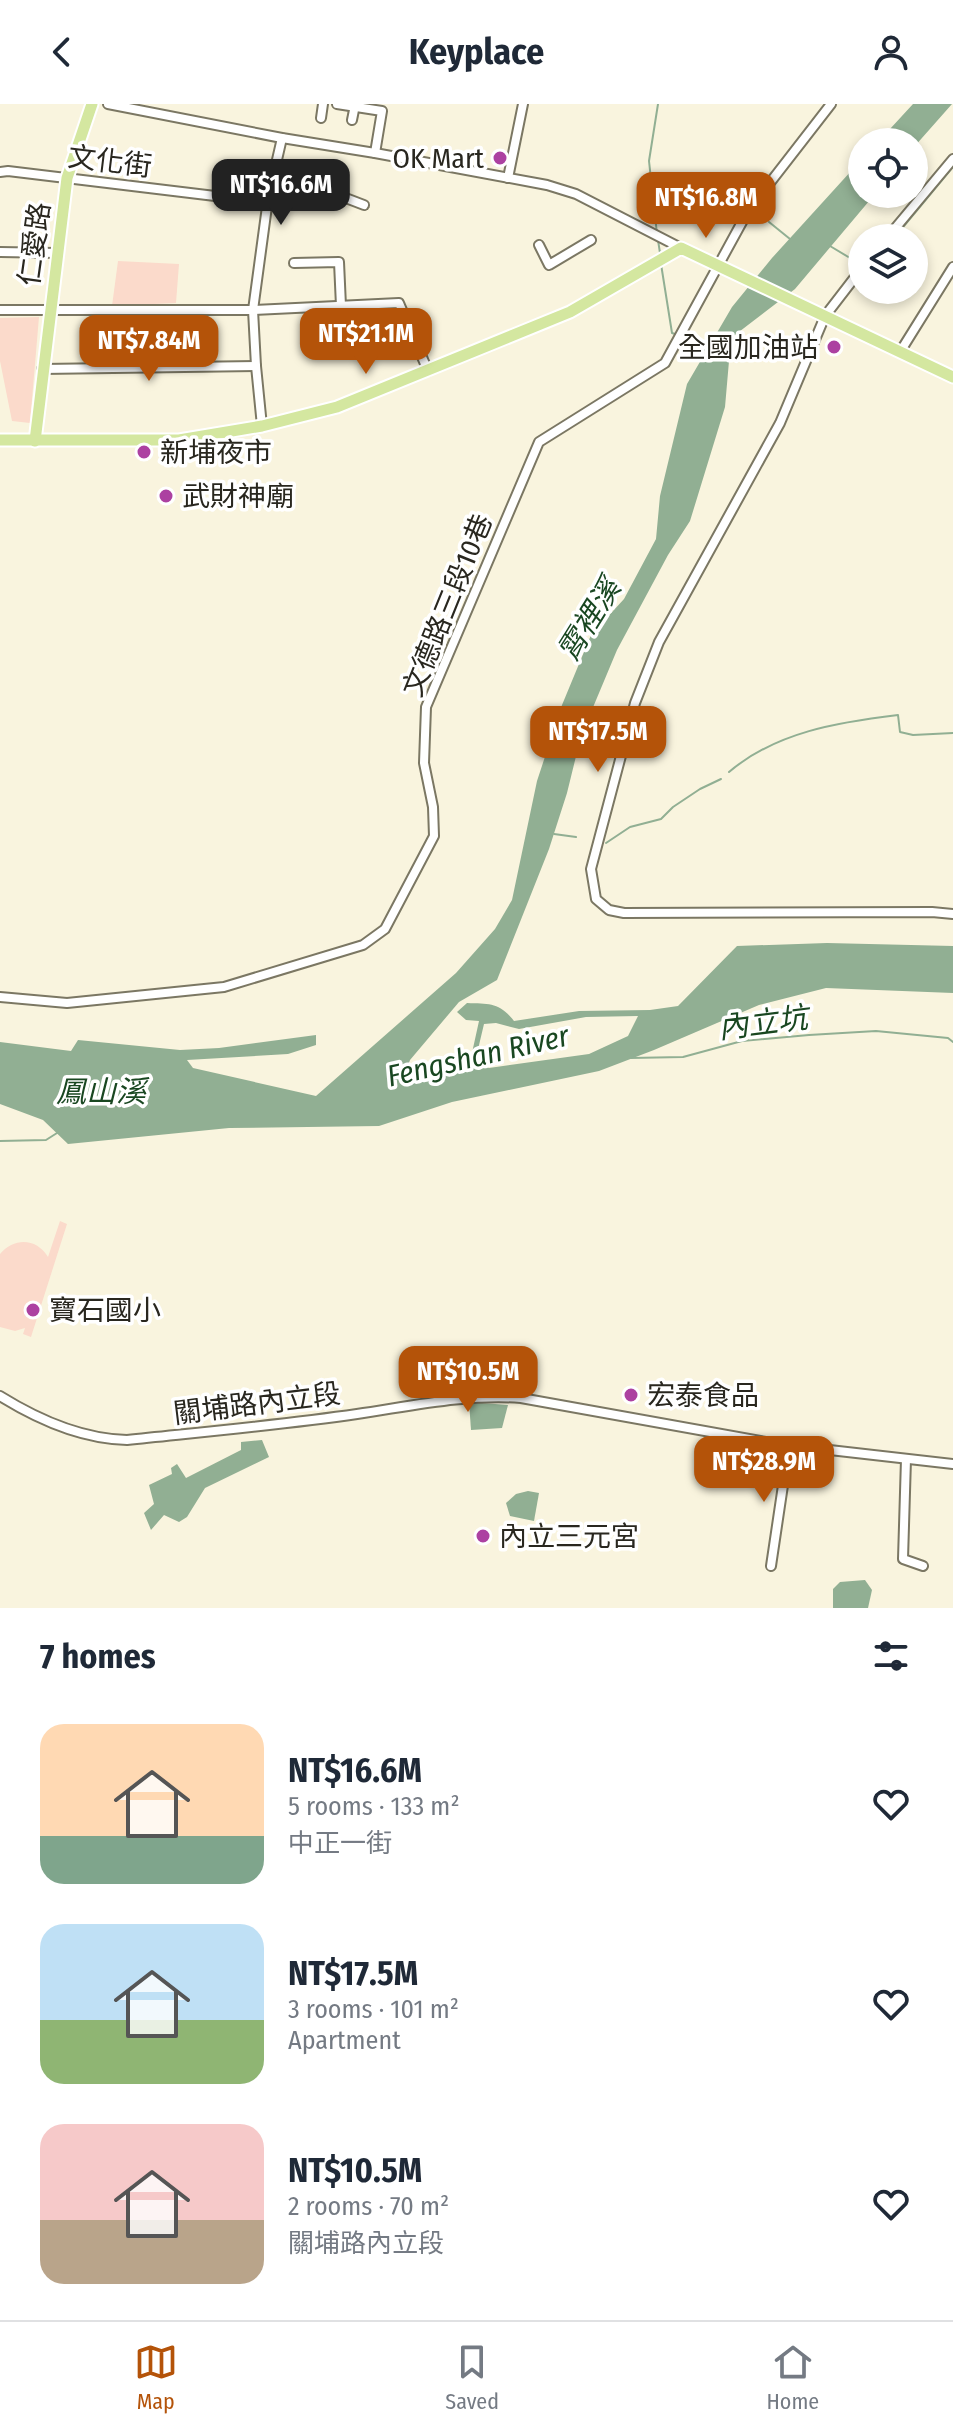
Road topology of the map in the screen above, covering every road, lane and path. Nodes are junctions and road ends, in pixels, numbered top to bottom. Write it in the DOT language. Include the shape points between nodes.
graph roads {
  1 [pos="92,104"];
  2 [pos="108,104"];
  3 [pos="323,104"];
  4 [pos="337,104"];
  5 [pos="523,104"];
  6 [pos="831,104"];
  7 [pos="355,106"];
  8 [pos="321,118"];
  9 [pos="352,120"];
  10 [pos="282,138"];
  11 [pos="375,153"];
  12 [pos="953,159"];
  13 [pos="0,172"];
  14 [pos="67,178"];
  15 [pos="508,178"];
  16 [pos="309,184"];
  17 [pos="215,196"];
  18 [pos="364,205"];
  19 [pos="899,224"];
  20 [pos="591,240"];
  21 [pos="539,245"];
  22 [pos="681,248"];
  23 [pos="0,252"];
  24 [pos="57,253"];
  25 [pos="294,263"];
  26 [pos="718,264"];
  27 [pos="953,267"];
  28 [pos="848,286"];
  29 [pos="341,306"];
  30 [pos="50,309"];
  31 [pos="0,310"];
  32 [pos="253,310"];
  33 [pos="825,316"];
  34 [pos="900,352"];
  35 [pos="256,366"];
  36 [pos="42,369"];
  37 [pos="428,371"];
  38 [pos="953,377"];
  39 [pos="262,426"];
  40 [pos="0,440"];
  41 [pos="35,441"];
  42 [pos="953,914"];
  43 [pos="0,997"];
  44 [pos="0,1396"];
  45 [pos="789,1445"];
  46 [pos="906,1459"];
  47 [pos="953,1464"];
  48 [pos="771,1566"];
  49 [pos="923,1566"];
  1 -- 14 [label="main road, 仁愛路"];
  2 -- 10 [label="street"];
  3 -- 8 [label="street"];
  4 -- 7 [label="street"];
  5 -- 15 [label="street"];
  6 -- 26 [label="street, 文德路三段10巷" via="748,211"];
  7 -- 9 [label="street"];
  7 -- 11 [label="street" via="382,111"];
  10 -- 11 [label="street"];
  10 -- 32 [label="street"];
  11 -- 15 [label="street"];
  12 -- 19 [label="street"];
  13 -- 14 [label="street, 文化街"];
  14 -- 17 [label="street, 文化街"];
  14 -- 24 [label="main road, 仁愛路"];
  15 -- 22 [label="street" via="576,194"];
  16 -- 18 [label="street"];
  20 -- 21 [label="street" via="549,265"];
  22 -- 26 [label="main road"];
  22 -- 37 [label="main road" via="570,312"];
  23 -- 24 [label="street"];
  24 -- 30 [label="main road, 仁愛路"];
  25 -- 29 [label="street" via="339,262"];
  26 -- 33 [label="main road"];
  26 -- 43 [label="street, 文德路三段10巷" via="665,363 539,442 426,707 424,763 434,836 385,929 363,945 224,987 67,1003"];
  27 -- 34 [label="street"];
  28 -- 33 [label="street"];
  29 -- 32 [label="street"];
  29 -- 37 [label="street" via="399,303"];
  30 -- 31 [label="street"];
  30 -- 32 [label="street"];
  30 -- 36 [label="main road, 仁愛路"];
  32 -- 35 [label="street"];
  33 -- 34 [label="main road"];
  33 -- 42 [label="street" via="780,423 685,592 639,691 591,869 596,899 609,910 624,913"];
  34 -- 38 [label="main road"];
  35 -- 36 [label="street"];
  35 -- 39 [label="street"];
  36 -- 41 [label="main road, 仁愛路"];
  37 -- 39 [label="main road" via="337,407"];
  39 -- 41 [label="main road" via="179,440"];
  40 -- 41 [label="main road"];
  44 -- 45 [label="street, 關埔路內立段" via="54,1422 111,1440 499,1396"];
  45 -- 46 [label="street, 關埔路內立段"];
  45 -- 48 [label="street"];
  46 -- 47 [label="street, 關埔路內立段"];
  46 -- 49 [label="street" via="903,1559"];
}
